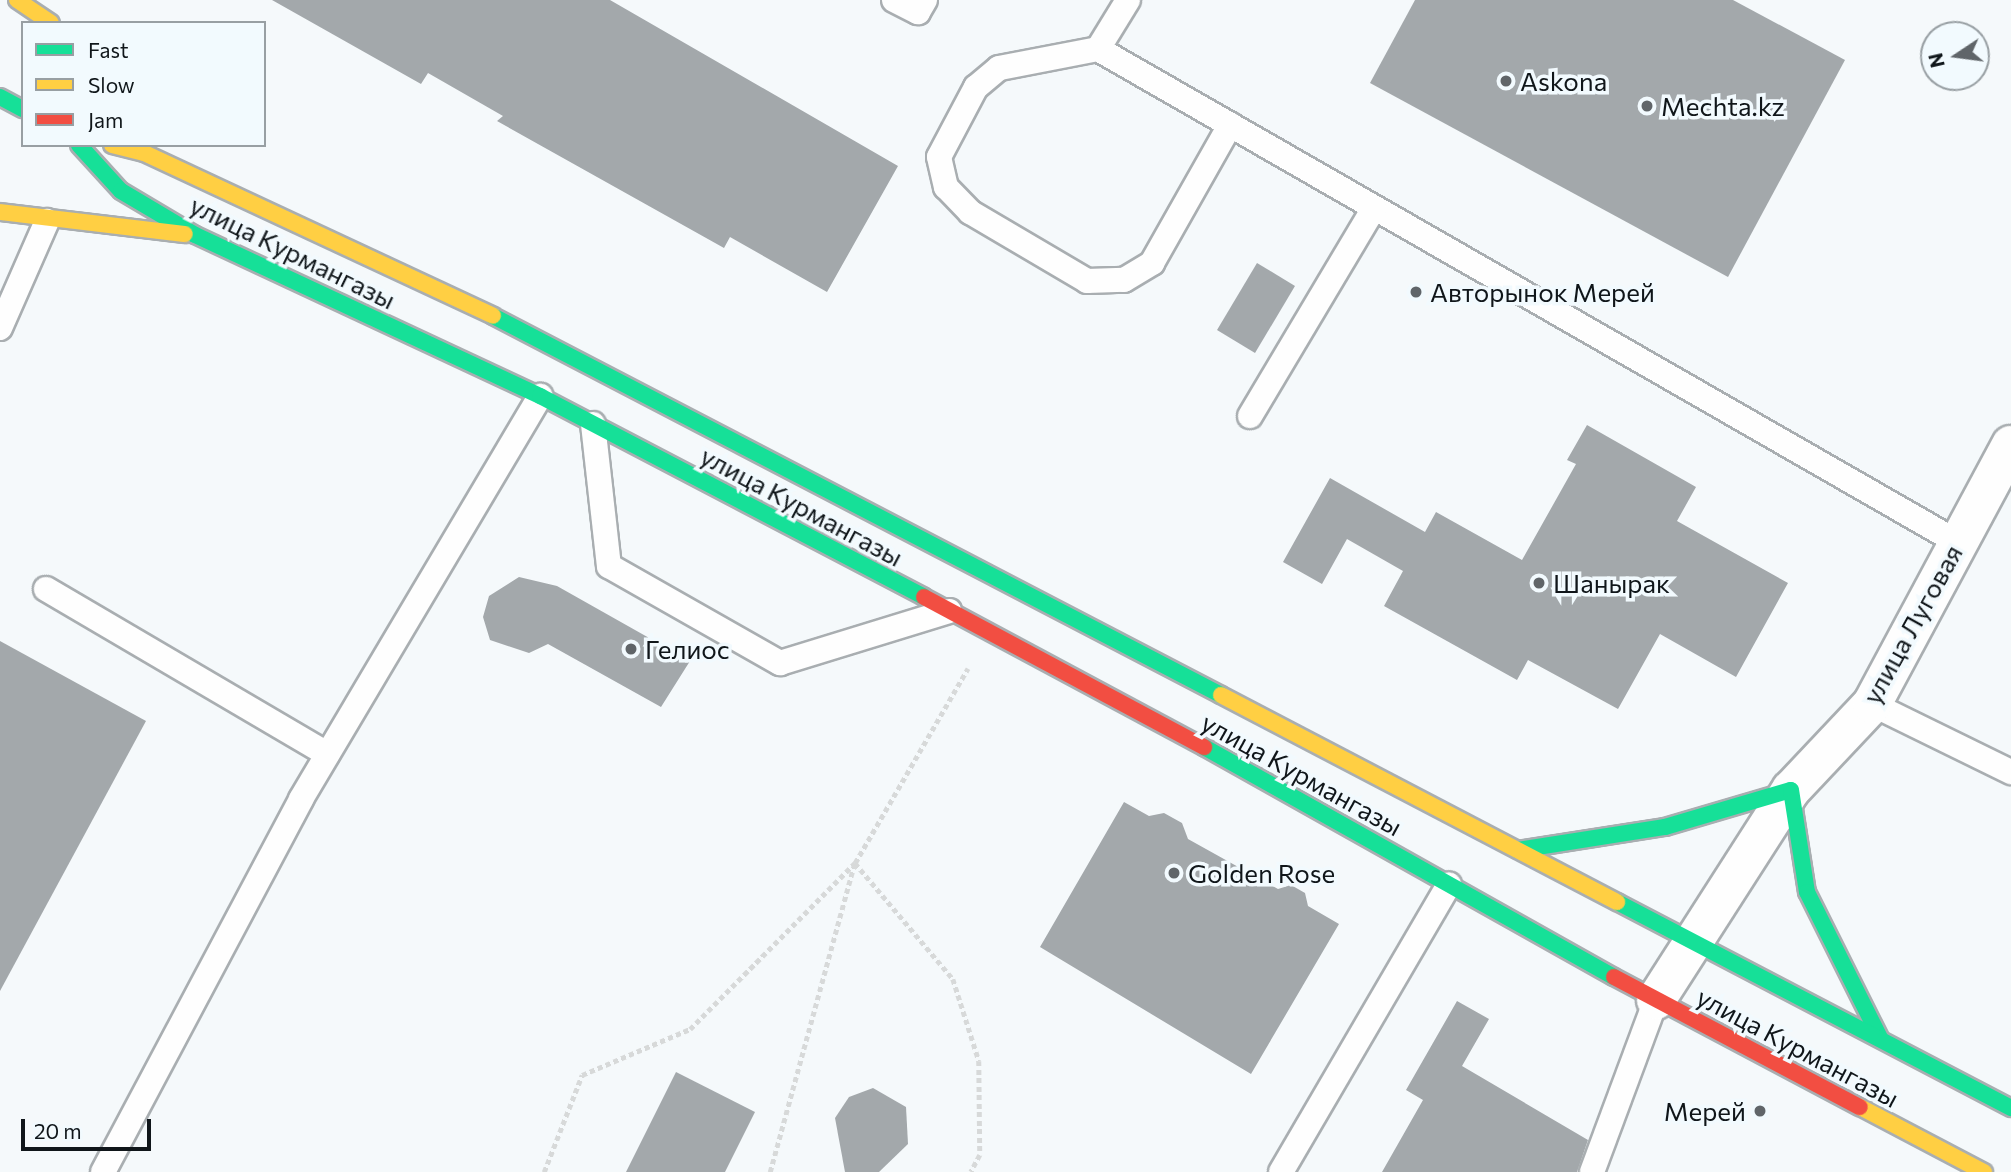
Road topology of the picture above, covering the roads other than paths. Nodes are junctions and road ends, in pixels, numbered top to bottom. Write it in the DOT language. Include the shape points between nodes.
graph roads {
  1 [pos="17,0"];
  2 [pos="894,0"];
  3 [pos="925,0"];
  4 [pos="1128,0"];
  5 [pos="48,21"];
  6 [pos="1098,50"];
  7 [pos="0,97"];
  8 [pos="21,108"];
  9 [pos="1230,125"];
  10 [pos="81,147"];
  11 [pos="120,147"];
  12 [pos="193,155"];
  13 [pos="228,192"];
  14 [pos="1374,208"];
  15 [pos="0,212"];
  16 [pos="47,221"];
  17 [pos="195,235"];
  18 [pos="0,328"];
  19 [pos="617,380"];
  20 [pos="540,396"];
  21 [pos="1251,416"];
  22 [pos="593,424"];
  23 [pos="2011,445"];
  24 [pos="1956,542"];
  25 [pos="935,563"];
  26 [pos="46,589"];
  27 [pos="924,598"];
  28 [pos="949,611"];
  29 [pos="1872,704"];
  30 [pos="1300,738"];
  31 [pos="327,754"];
  32 [pos="2011,772"];
  33 [pos="1274,786"];
  34 [pos="1791,790"];
  35 [pos="1518,850"];
  36 [pos="1449,884"];
  37 [pos="1696,940"];
  38 [pos="1656,1000"];
  39 [pos="1880,1038"];
  40 [pos="2011,1108"];
  41 [pos="103,1172"];
  42 [pos="1281,1172"];
  43 [pos="1592,1172"];
  44 [pos="1984,1172"];
  1 -- 5 [label="main road"];
  2 -- 3 [label="lane" via="918,12"];
  4 -- 6 [label="lane"];
  6 -- 9 [label="lane"];
  6 -- 9 [label="lane" via="999,68 976,87 939,157 946,187 970,212 1087,281 1124,280 1152,263"];
  7 -- 8 [label="main road"];
  9 -- 14 [label="lane"];
  10 -- 17 [label="main road, улица Курмангазы" via="121,191"];
  11 -- 13 [label="main road, улица Курмангазы" via="145,153"];
  12 -- 13 [label="main road"];
  13 -- 19 [label="main road, улица Курмангазы"];
  14 -- 21 [label="lane"];
  14 -- 24 [label="lane"];
  15 -- 16 [label="main road"];
  16 -- 17 [label="main road"];
  16 -- 18 [label="lane"];
  17 -- 20 [label="main road, улица Курмангазы"];
  19 -- 22 [label="main road" via="619,409"];
  19 -- 25 [label="main road, улица Курмангазы"];
  20 -- 22 [label="main road, улица Курмангазы"];
  20 -- 31 [label="lane"];
  22 -- 27 [label="main road, улица Курмангазы"];
  22 -- 28 [label="lane" via="609,566 780,663"];
  23 -- 24 [label="street, улица Луговая"];
  24 -- 29 [label="street, улица Луговая"];
  25 -- 27 [label="main road"];
  25 -- 30 [label="main road, улица Курмангазы"];
  26 -- 31 [label="lane"];
  27 -- 28 [label="main road, улица Курмангазы"];
  28 -- 33 [label="main road, улица Курмангазы"];
  29 -- 32 [label="lane"];
  29 -- 34 [label="street, улица Луговая"];
  30 -- 33 [label="main road" via="1299,768"];
  30 -- 35 [label="main road, улица Курмангазы"];
  31 -- 41 [label="lane"];
  33 -- 36 [label="main road, улица Курмангазы"];
  34 -- 35 [label="main road" via="1665,827"];
  34 -- 37 [label="street, улица Луговая"];
  34 -- 39 [label="main road" via="1807,892"];
  35 -- 37 [label="main road, улица Курмангазы"];
  36 -- 38 [label="main road, улица Курмангазы"];
  36 -- 42 [label="lane"];
  37 -- 38 [label="street, улица Луговая"];
  37 -- 39 [label="main road, улица Курмангазы"];
  38 -- 43 [label="lane"];
  38 -- 44 [label="main road, улица Курмангазы"];
  39 -- 40 [label="main road, улица Курмангазы"];
}
